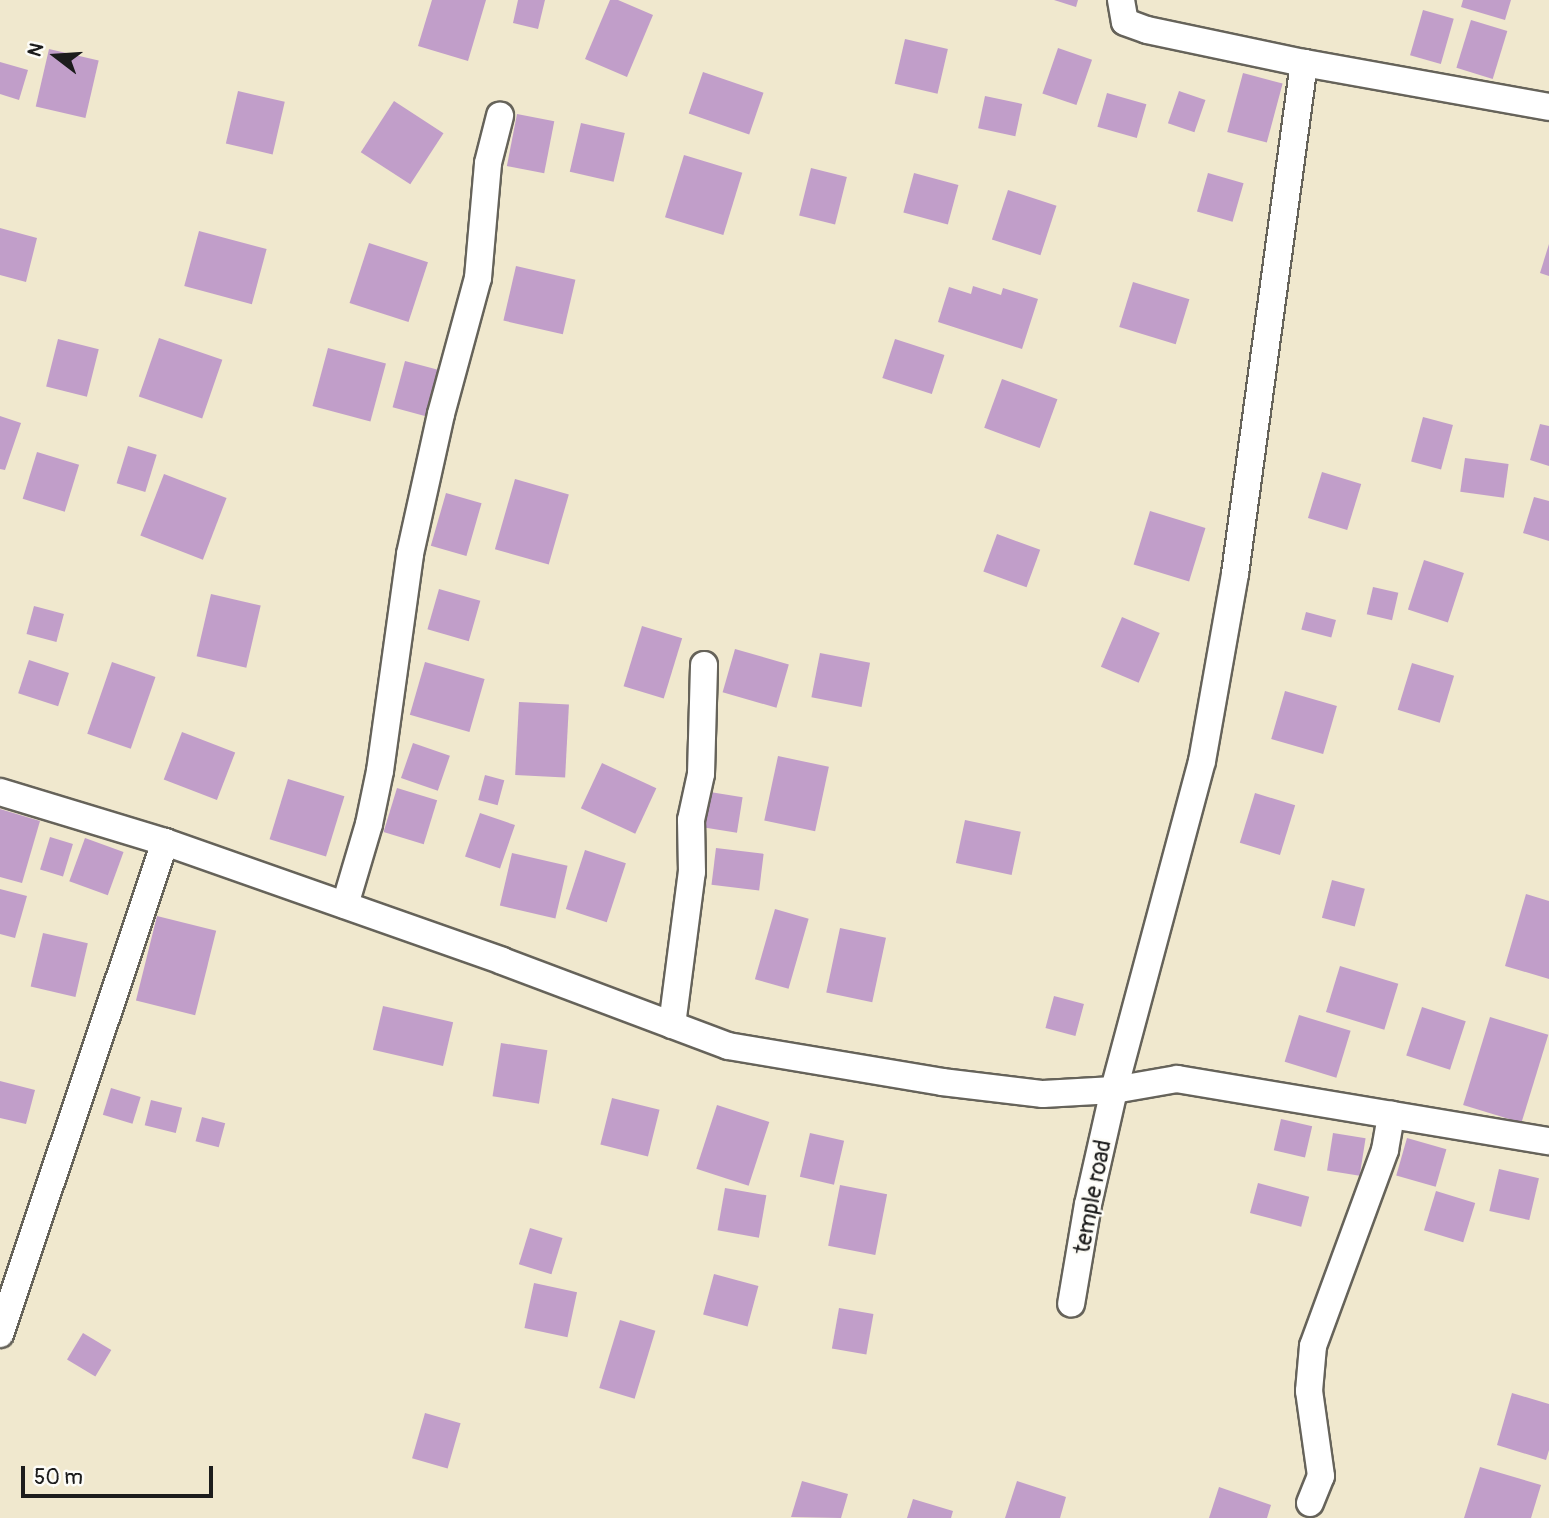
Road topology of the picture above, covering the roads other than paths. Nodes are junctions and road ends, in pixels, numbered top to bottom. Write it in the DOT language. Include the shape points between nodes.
graph roads {
  1 [pos="1121,0"];
  2 [pos="1304,63"];
  3 [pos="1549,107"];
  4 [pos="500,116"];
  5 [pos="704,665"];
  6 [pos="0,792"];
  7 [pos="165,842"];
  8 [pos="345,905"];
  9 [pos="672,1025"];
  10 [pos="1114,1090"];
  11 [pos="1391,1115"];
  12 [pos="1549,1141"];
  13 [pos="1071,1304"];
  14 [pos="0,1334"];
  15 [pos="1310,1503"];
  1 -- 2 [label="street" via="1125,22 1147,30"];
  2 -- 3 [label="street"];
  2 -- 10 [label="street, temple road" via="1245,505 1202,761"];
  4 -- 8 [label="street" via="488,163 478,278 410,554 380,771"];
  5 -- 9 [label="street" via="701,774 691,820 692,872"];
  6 -- 7 [label="street"];
  7 -- 8 [label="street"];
  7 -- 14 [label="street"];
  8 -- 9 [label="street"];
  9 -- 10 [label="street" via="728,1046 942,1082 1043,1094"];
  10 -- 11 [label="street" via="1177,1079"];
  10 -- 13 [label="street, temple road"];
  11 -- 12 [label="street"];
  11 -- 15 [label="street" via="1385,1150 1313,1346 1309,1391 1321,1476"];
}
